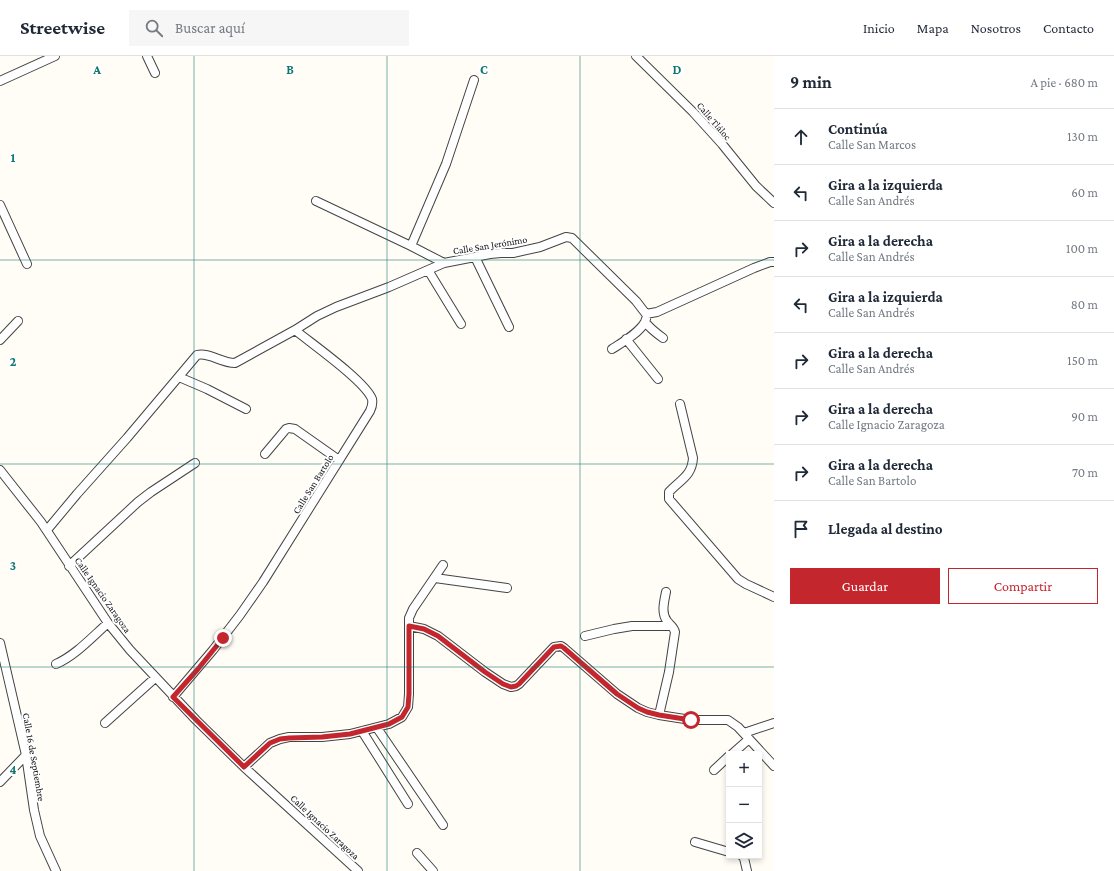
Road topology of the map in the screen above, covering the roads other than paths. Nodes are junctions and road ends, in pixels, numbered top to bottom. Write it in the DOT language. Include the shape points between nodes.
graph roads {
  1 [pos="55,56"];
  2 [pos="147,56"];
  3 [pos="636,56"];
  4 [pos="155,73"];
  5 [pos="474,80"];
  6 [pos="0,81"];
  7 [pos="316,201"];
  8 [pos="774,203"];
  9 [pos="0,205"];
  10 [pos="411,246"];
  11 [pos="475,257"];
  12 [pos="774,262"];
  13 [pos="444,263"];
  14 [pos="27,264"];
  15 [pos="428,270"];
  16 [pos="646,318"];
  17 [pos="18,321"];
  18 [pos="461,324"];
  19 [pos="509,327"];
  20 [pos="295,330"];
  21 [pos="663,338"];
  22 [pos="626,339"];
  23 [pos="0,340"];
  24 [pos="612,348"];
  25 [pos="179,377"];
  26 [pos="658,380"];
  27 [pos="680,404"];
  28 [pos="246,409"];
  29 [pos="265,454"];
  30 [pos="339,460"];
  31 [pos="195,464"];
  32 [pos="2,475"];
  33 [pos="47,530"];
  34 [pos="443,565"];
  35 [pos="69,566"];
  36 [pos="435,578"];
  37 [pos="507,588"];
  38 [pos="666,592"];
  39 [pos="774,597"];
  40 [pos="108,623"];
  41 [pos="409,626"];
  42 [pos="671,626"];
  43 [pos="585,636"];
  44 [pos="0,643"];
  45 [pos="56,664"];
  46 [pos="154,678"];
  47 [pos="173,697"];
  48 [pos="659,715"];
  49 [pos="105,723"];
  50 [pos="774,723"];
  51 [pos="377,728"];
  52 [pos="362,731"];
  53 [pos="746,736"];
  54 [pos="734,751"];
  55 [pos="26,755"];
  56 [pos="726,759"];
  57 [pos="774,766"];
  58 [pos="244,767"];
  59 [pos="714,770"];
  60 [pos="0,782"];
  61 [pos="408,804"];
  62 [pos="443,825"];
  63 [pos="695,842"];
  64 [pos="726,851"];
  65 [pos="417,853"];
  66 [pos="744,859"];
  67 [pos="56,871"];
  68 [pos="358,871"];
  69 [pos="433,871"];
  70 [pos="747,871"];
  1 -- 6 [label="street"];
  2 -- 4 [label="street"];
  3 -- 8 [label="street, Calle Tláloc" via="693,112 756,186"];
  5 -- 10 [label="street" via="446,164"];
  7 -- 10 [label="street"];
  9 -- 14 [label="street"];
  10 -- 13 [label="street"];
  11 -- 13 [label="street, Calle San Jerónimo"];
  11 -- 16 [label="street, Calle San Jerónimo" via="513,253 540,247 566,237 572,238 636,301"];
  11 -- 19 [label="street"];
  12 -- 16 [label="street" via="754,268"];
  13 -- 15 [label="street, Calle San Jerónimo"];
  15 -- 18 [label="street"];
  15 -- 20 [label="street, Calle San Jerónimo" via="317,316"];
  16 -- 21 [label="street" via="653,330"];
  16 -- 22 [label="street" via="643,326"];
  17 -- 23 [label="street"];
  20 -- 25 [label="street" via="235,363 204,354 197,355"];
  20 -- 30 [label="street, Calle San Bartolo" via="364,387 372,400 370,411"];
  22 -- 24 [label="street"];
  22 -- 26 [label="street"];
  25 -- 28 [label="street"];
  25 -- 33 [label="street"];
  27 -- 39 [label="street" via="693,464 688,474 670,492 669,499 738,579"];
  29 -- 30 [label="street" via="289,428 295,429"];
  30 -- 47 [label="street, Calle San Bartolo" via="263,582 213,650"];
  31 -- 35 [label="street" via="138,502"];
  32 -- 33 [label="street, Calle Ignacio Zaragoza"];
  33 -- 35 [label="street, Calle Ignacio Zaragoza"];
  34 -- 36 [label="street"];
  35 -- 40 [label="street, Calle Ignacio Zaragoza"];
  36 -- 37 [label="street"];
  36 -- 41 [label="street" via="411,613"];
  38 -- 42 [label="street" via="663,610"];
  40 -- 45 [label="street" via="70,656"];
  40 -- 46 [label="street, Calle Ignacio Zaragoza"];
  41 -- 48 [label="street" via="424,629 438,636 485,672 511,687 519,684 554,647 564,648 628,702"];
  41 -- 51 [label="street" via="408,707 402,717"];
  42 -- 43 [label="street" via="632,626"];
  42 -- 48 [label="street" via="675,632"];
  44 -- 55 [label="street, Calle 16 de Septiembre"];
  46 -- 47 [label="street, Calle Ignacio Zaragoza"];
  46 -- 49 [label="street"];
  47 -- 58 [label="street, Calle Ignacio Zaragoza"];
  48 -- 53 [label="street" via="691,720 728,720"];
  50 -- 53 [label="street"];
  51 -- 52 [label="street"];
  51 -- 62 [label="street"];
  52 -- 58 [label="street" via="322,737 280,739 270,743"];
  52 -- 61 [label="street"];
  53 -- 54 [label="street"];
  53 -- 57 [label="street"];
  55 -- 60 [label="street"];
  55 -- 67 [label="street, Calle 16 de Septiembre" via="40,836"];
  56 -- 59 [label="street"];
  58 -- 68 [label="street, Calle Ignacio Zaragoza"];
  63 -- 64 [label="street"];
  65 -- 69 [label="street"];
  66 -- 70 [label="street"];
}
